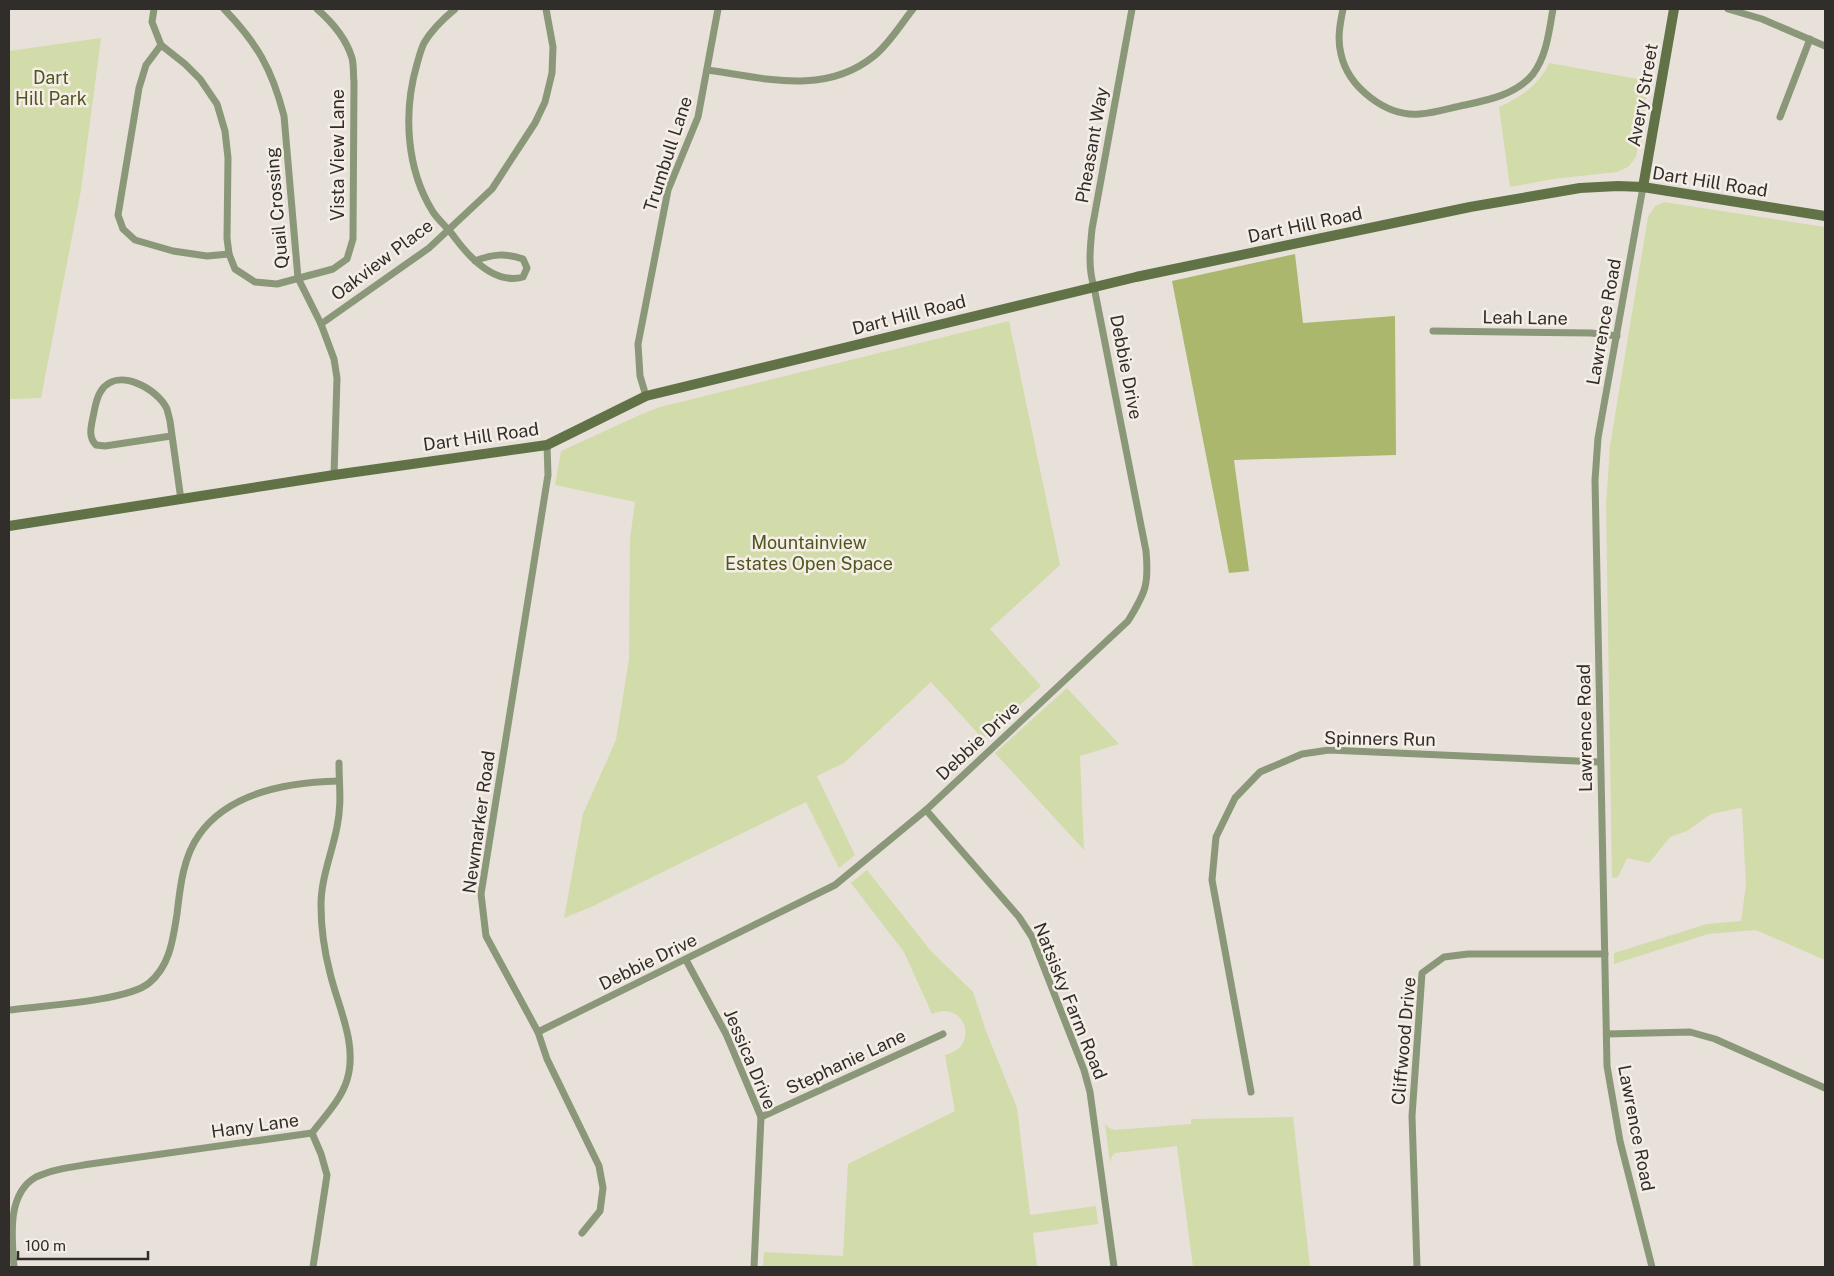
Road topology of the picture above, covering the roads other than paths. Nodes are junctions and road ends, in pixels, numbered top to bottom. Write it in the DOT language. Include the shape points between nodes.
graph roads {
  1 [pos="154,9"];
  2 [pos="224,9"];
  3 [pos="317,9"];
  4 [pos="455,9"];
  5 [pos="546,9"];
  6 [pos="718,9"];
  7 [pos="913,9"];
  8 [pos="1132,9"];
  9 [pos="1343,9"];
  10 [pos="1553,9"];
  11 [pos="1674,9"];
  12 [pos="1728,9"];
  13 [pos="1810,39"];
  14 [pos="161,45"];
  15 [pos="1825,46"];
  16 [pos="708,70"];
  17 [pos="1780,117"];
  18 [pos="1643,187"];
  19 [pos="1825,216"];
  20 [pos="449,229"];
  21 [pos="229,254"];
  22 [pos="476,261"];
  23 [pos="298,278"];
  24 [pos="1094,287"];
  25 [pos="321,324"];
  26 [pos="1433,331"];
  27 [pos="1617,336"];
  28 [pos="646,396"];
  29 [pos="171,436"];
  30 [pos="547,445"];
  31 [pos="334,475"];
  32 [pos="181,500"];
  33 [pos="9,526"];
  34 [pos="1600,762"];
  35 [pos="339,763"];
  36 [pos="339,781"];
  37 [pos="926,810"];
  38 [pos="1604,954"];
  39 [pos="686,960"];
  40 [pos="9,1010"];
  41 [pos="538,1032"];
  42 [pos="943,1034"];
  43 [pos="1607,1034"];
  44 [pos="1825,1088"];
  45 [pos="1251,1092"];
  46 [pos="761,1117"];
  47 [pos="312,1133"];
  48 [pos="582,1233"];
  49 [pos="14,1267"];
  50 [pos="313,1267"];
  51 [pos="754,1267"];
  52 [pos="1114,1267"];
  53 [pos="1417,1267"];
  54 [pos="1652,1267"];
  1 -- 14 [label="street" via="152,22"];
  2 -- 23 [label="street, Quail Crossing" via="255,45 277,90 284,116"];
  3 -- 23 [label="street, Vista View Lane" via="341,36 352,58 353,239 347,259 333,268"];
  4 -- 20 [label="street" via="438,23 423,44 409,109 409,138 418,180 433,212"];
  5 -- 20 [label="street, Oakview Place" via="553,47 552,73 536,123 492,189"];
  6 -- 16 [label="street, Trumbull Lane"];
  7 -- 16 [label="street" via="875,55 840,76 794,82"];
  8 -- 24 [label="street, Pheasant Way" via="1092,229 1090,258"];
  9 -- 10 [label="street" via="1339,40 1350,77 1369,97 1391,110 1419,114 1509,93 1532,74 1545,51"];
  11 -- 18 [label="main road, Avery Street"];
  12 -- 13 [label="street"];
  13 -- 15 [label="street"];
  13 -- 17 [label="street"];
  14 -- 21 [label="street" via="200,79 217,104 228,158"];
  14 -- 21 [label="street" via="146,64 139,88 118,215 123,229 135,240 173,251 207,256"];
  16 -- 28 [label="street, Trumbull Lane" via="698,117 668,190 661,222 638,344 640,376"];
  18 -- 19 [label="main road, Dart Hill Road"];
  18 -- 24 [label="main road, Dart Hill Road" via="1580,188 1470,207"];
  18 -- 27 [label="street, Lawrence Road"];
  20 -- 22 [label="street"];
  20 -- 25 [label="street, Oakview Place" via="430,248"];
  21 -- 23 [label="street" via="235,268 255,282 277,284"];
  22 -- 22 [label="street" via="488,255 510,254 523,259 527,268 523,277 514,279 500,276"];
  23 -- 25 [label="street, Quail Crossing"];
  24 -- 28 [label="main road, Dart Hill Road"];
  24 -- 37 [label="street, Debbie Drive" via="1146,551 1148,574 1143,597 1128,620"];
  25 -- 31 [label="street, Quail Crossing" via="334,359 337,378"];
  26 -- 27 [label="street, Leah Lane"];
  27 -- 34 [label="street, Lawrence Road" via="1598,438 1595,480"];
  28 -- 30 [label="main road, Dart Hill Road"];
  29 -- 29 [label="street" via="167,409 136,382 108,383 97,397 91,428 92,441 96,445"];
  29 -- 32 [label="street"];
  30 -- 31 [label="main road, Dart Hill Road"];
  30 -- 41 [label="street, Newmarker Road" via="548,475 481,894 486,936"];
  31 -- 32 [label="main road, Dart Hill Road"];
  32 -- 33 [label="main road, Dart Hill Road"];
  34 -- 38 [label="street, Lawrence Road"];
  34 -- 45 [label="street, Spinners Run" via="1330,750 1302,754 1260,772 1235,798 1216,837 1212,880"];
  35 -- 36 [label="street, Hany Lane"];
  36 -- 40 [label="street" via="260,792 238,801 214,818 198,836 188,857 181,880 171,947 164,966 149,983 109,997"];
  36 -- 47 [label="street, Hany Lane" via="341,802 321,903 322,933 350,1045 350,1062 347,1080 338,1100"];
  37 -- 39 [label="street, Debbie Drive" via="835,885"];
  37 -- 52 [label="street, Natsisky Farm Road" via="1019,917 1032,937 1090,1092"];
  38 -- 43 [label="street, Lawrence Road"];
  38 -- 53 [label="street, Cliffwood Drive" via="1468,954 1444,957 1422,973 1412,1116"];
  39 -- 41 [label="street, Debbie Drive"];
  39 -- 46 [label="street, Jessica Drive" via="726,1034"];
  41 -- 48 [label="street, Newmarker Road" via="547,1059 599,1166 603,1188 600,1211"];
  42 -- 46 [label="street, Stephanie Lane"];
  43 -- 44 [label="street" via="1690,1032 1715,1038"];
  43 -- 54 [label="street, Lawrence Road" via="1607,1066 1613,1106"];
  46 -- 51 [label="street, Jessica Drive"];
  47 -- 49 [label="street, Hany Lane" via="90,1164 55,1170 35,1178 21,1192 14,1210"];
  47 -- 50 [label="street" via="327,1175"];
}
